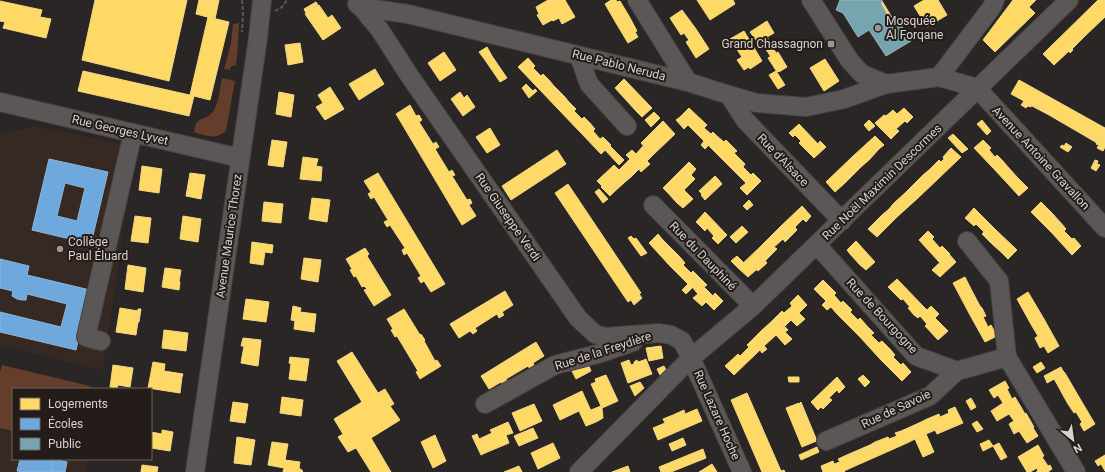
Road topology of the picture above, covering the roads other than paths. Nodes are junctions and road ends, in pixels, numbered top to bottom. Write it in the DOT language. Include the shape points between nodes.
graph roads {
  1 [pos="262,0"];
  2 [pos="637,0"];
  3 [pos="812,0"];
  4 [pos="1069,0"];
  5 [pos="991,2"];
  6 [pos="356,3"];
  7 [pos="579,56"];
  8 [pos="939,77"];
  9 [pos="688,82"];
  10 [pos="886,84"];
  11 [pos="977,88"];
  12 [pos="729,95"];
  13 [pos="0,102"];
  14 [pos="627,126"];
  15 [pos="133,133"];
  16 [pos="240,158"];
  17 [pos="653,205"];
  18 [pos="842,221"];
  19 [pos="1105,228"];
  20 [pos="967,241"];
  21 [pos="817,245"];
  22 [pos="753,306"];
  23 [pos="659,333"];
  24 [pos="101,341"];
  25 [pos="1006,357"];
  26 [pos="691,358"];
  27 [pos="957,371"];
  28 [pos="485,404"];
  29 [pos="826,442"];
  30 [pos="195,472"];
  31 [pos="579,472"];
  32 [pos="742,472"];
  33 [pos="1076,472"];
  1 -- 16 [label="street, Avenue Maurice Thorez"];
  2 -- 9 [label="street"];
  3 -- 10 [label="street" via="850,61 862,74"];
  4 -- 11 [label="street, Rue Noël Maximin Descormes"];
  5 -- 8 [label="street"];
  6 -- 7 [label="street, Rue Pablo Neruda"];
  6 -- 23 [label="street, Rue Giuseppe Verdi" via="380,30 578,318 595,334 605,337"];
  7 -- 9 [label="street, Rue Pablo Neruda"];
  7 -- 14 [label="street" via="589,84"];
  8 -- 10 [label="street, Rue Pablo Neruda"];
  8 -- 11 [label="street"];
  9 -- 12 [label="street, Rue Pablo Neruda"];
  10 -- 12 [label="street, Rue Pablo Neruda" via="844,99 806,107 757,103"];
  11 -- 18 [label="street, Rue Noël Maximin Descormes"];
  11 -- 19 [label="street, Avenue Antoine Gravallon"];
  12 -- 18 [label="street, Rue d'Alsace" via="745,120"];
  13 -- 15 [label="street, Rue Georges Lyvet"];
  15 -- 16 [label="street, Rue Georges Lyvet"];
  15 -- 24 [label="street" via="86,336"];
  16 -- 30 [label="street, Avenue Maurice Thorez"];
  17 -- 22 [label="street, Rue du Dauphiné"];
  18 -- 21 [label="street, Rue Noël Maximin Descormes"];
  20 -- 25 [label="street" via="999,281"];
  21 -- 22 [label="street, Rue Noël Maximin Descormes"];
  21 -- 27 [label="street, Rue de Bourgogne" via="916,356"];
  22 -- 26 [label="street, Rue Noël Maximin Descormes"];
  23 -- 26 [label="street, Rue Giuseppe Verdi" via="671,335 682,341"];
  23 -- 28 [label="street, Rue de la Freydière" via="601,353 555,365"];
  25 -- 27 [label="street, Rue de Savoie"];
  25 -- 33 [label="street"];
  26 -- 31 [label="street, Rue Noël Maximin Descormes"];
  26 -- 32 [label="street, Rue Lazare Hoche"];
  27 -- 29 [label="street, Rue de Savoie" via="930,396"];
}
